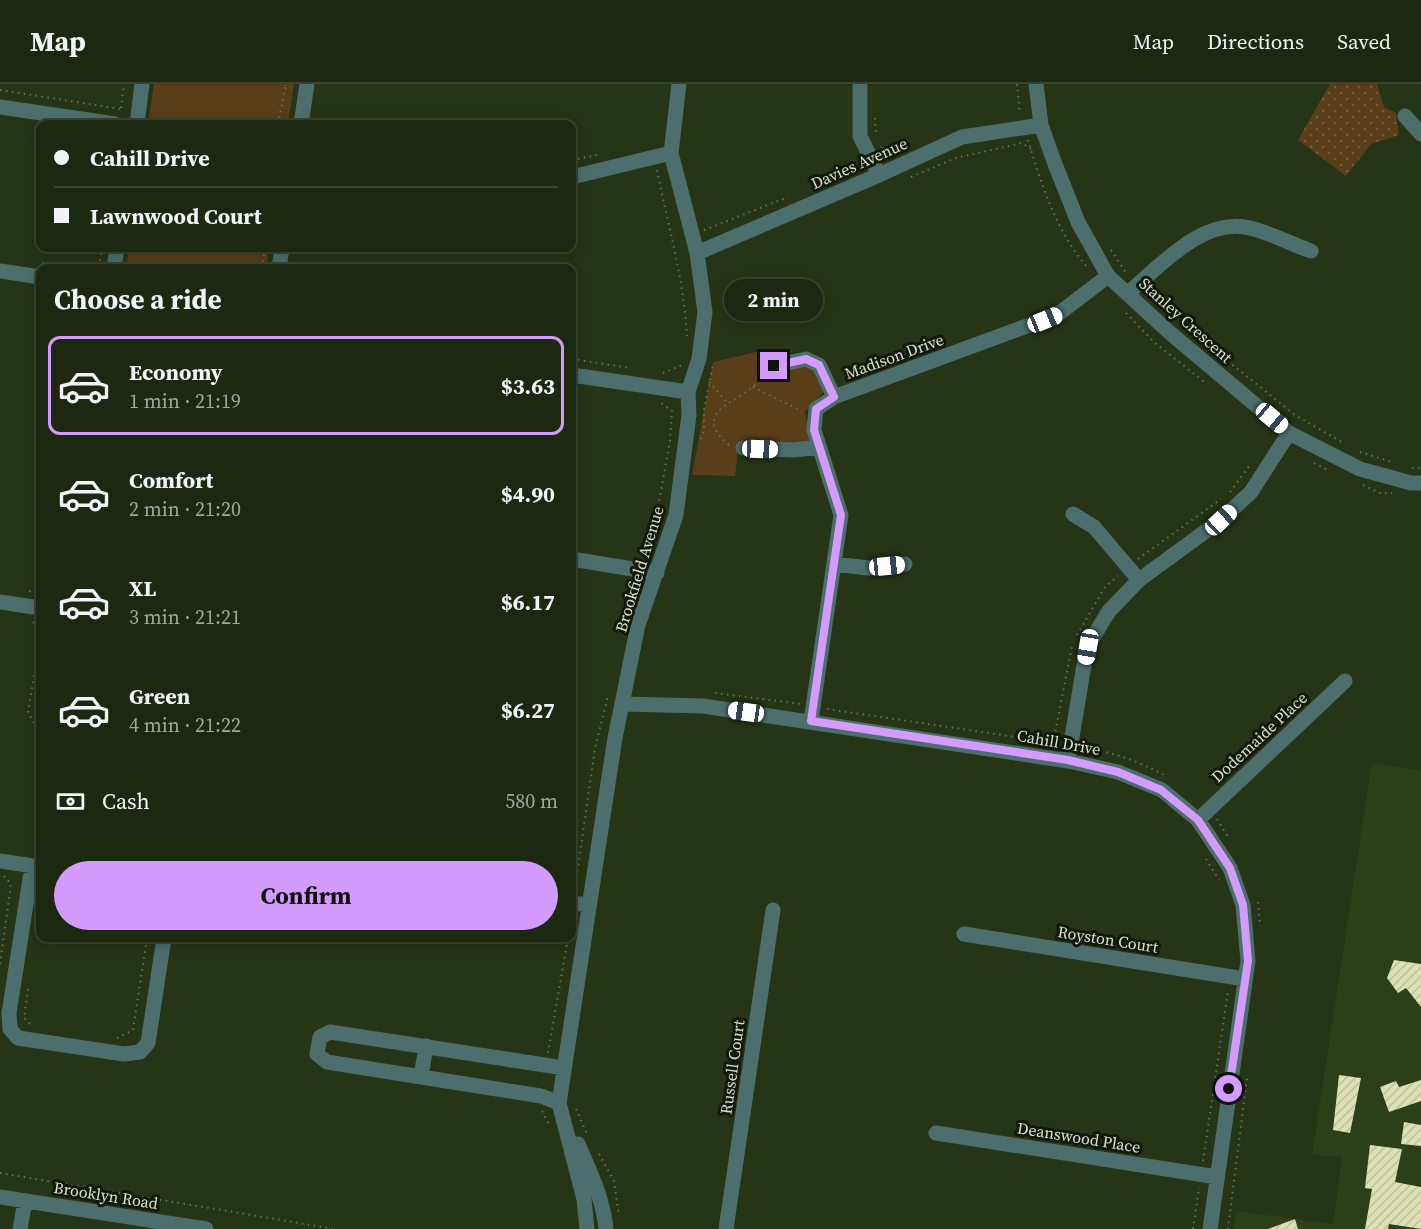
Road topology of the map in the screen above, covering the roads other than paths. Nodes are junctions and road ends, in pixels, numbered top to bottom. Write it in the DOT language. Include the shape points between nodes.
graph roads {
  1 [pos="142,84"];
  2 [pos="308,84"];
  3 [pos="679,84"];
  4 [pos="860,84"];
  5 [pos="1036,84"];
  6 [pos="0,107"];
  7 [pos="1405,116"];
  8 [pos="110,120"];
  9 [pos="138,120"];
  10 [pos="302,120"];
  11 [pos="1041,125"];
  12 [pos="1421,134"];
  13 [pos="671,153"];
  14 [pos="879,175"];
  15 [pos="576,176"];
  16 [pos="1311,251"];
  17 [pos="697,253"];
  18 [pos="0,271"];
  19 [pos="36,276"];
  20 [pos="1104,279"];
  21 [pos="1132,289"];
  22 [pos="771,357"];
  23 [pos="576,376"];
  24 [pos="688,392"];
  25 [pos="834,397"];
  26 [pos="1289,432"];
  27 [pos="819,447"];
  28 [pos="743,448"];
  29 [pos="1421,483"];
  30 [pos="1073,514"];
  31 [pos="576,561"];
  32 [pos="834,564"];
  33 [pos="905,564"];
  34 [pos="657,573"];
  35 [pos="1139,580"];
  36 [pos="0,602"];
  37 [pos="36,607"];
  38 [pos="1345,681"];
  39 [pos="623,704"];
  40 [pos="812,714"];
  41 [pos="1076,748"];
  42 [pos="1203,815"];
  43 [pos="0,861"];
  44 [pos="36,867"];
  45 [pos="578,904"];
  46 [pos="773,910"];
  47 [pos="576,927"];
  48 [pos="964,934"];
  49 [pos="163,942"];
  50 [pos="575,942"];
  51 [pos="1238,977"];
  52 [pos="426,1047"];
  53 [pos="564,1068"];
  54 [pos="421,1077"];
  55 [pos="559,1102"];
  56 [pos="936,1133"];
  57 [pos="1209,1175"];
  58 [pos="0,1197"];
  59 [pos="25,1201"];
  60 [pos="20,1229"];
  61 [pos="206,1229"];
  62 [pos="587,1229"];
  63 [pos="606,1229"];
  64 [pos="726,1229"];
  65 [pos="1210,1229"];
  1 -- 9 [label="street"];
  2 -- 10 [label="street"];
  3 -- 13 [label="street, Brookfield Avenue"];
  4 -- 14 [label="street" via="860,136"];
  5 -- 11 [label="street, Stanley Crescent"];
  6 -- 8 [label="street"];
  7 -- 12 [label="street"];
  11 -- 14 [label="street, Davies Avenue" via="962,137"];
  11 -- 20 [label="street, Stanley Crescent"];
  13 -- 15 [label="street"];
  13 -- 17 [label="street, Brookfield Avenue"];
  14 -- 17 [label="street, Davies Avenue"];
  16 -- 21 [label="street" via="1249,227 1219,227 1197,235"];
  17 -- 24 [label="street, Brookfield Avenue" via="705,312 699,359"];
  18 -- 19 [label="street"];
  20 -- 21 [label="street, Stanley Crescent"];
  20 -- 25 [label="street, Madison Drive" via="1057,315"];
  21 -- 26 [label="street, Stanley Crescent" via="1169,332"];
  22 -- 25 [label="street" via="774,366 806,359 819,365"];
  23 -- 24 [label="street"];
  24 -- 34 [label="street, Brookfield Avenue" via="689,415 676,514"];
  25 -- 27 [label="street, Madison Drive" via="816,409 814,430"];
  26 -- 29 [label="street, Stanley Crescent" via="1360,469"];
  26 -- 35 [label="street" via="1251,492 1221,520"];
  27 -- 28 [label="street"];
  27 -- 32 [label="street" via="841,515"];
  30 -- 35 [label="street" via="1094,526"];
  31 -- 34 [label="street"];
  32 -- 33 [label="street" via="868,568"];
  32 -- 40 [label="street"];
  34 -- 39 [label="street, Brookfield Avenue" via="638,625"];
  35 -- 41 [label="street" via="1109,611 1088,647"];
  36 -- 37 [label="street"];
  38 -- 42 [label="street, Dodemaide Place"];
  39 -- 40 [label="street, Cahill Drive"];
  39 -- 45 [label="street, Brookfield Avenue"];
  40 -- 41 [label="street, Cahill Drive"];
  41 -- 42 [label="street, Cahill Drive"];
  42 -- 51 [label="street, Cahill Drive" via="1230,868 1243,905 1248,961"];
  43 -- 44 [label="street"];
  44 -- 49 [label="street" via="9,1013 10,1029 18,1038 124,1054 140,1052 148,1043"];
  45 -- 47 [label="street, Brookfield Avenue"];
  46 -- 64 [label="street, Russell Court"];
  48 -- 51 [label="street, Royston Court"];
  50 -- 53 [label="street, Brookfield Avenue"];
  51 -- 57 [label="street, Cahill Drive"];
  52 -- 53 [label="street"];
  52 -- 54 [label="street"];
  52 -- 54 [label="street" via="330,1032 320,1037 317,1054 327,1062"];
  53 -- 55 [label="street, Brookfield Avenue"];
  54 -- 55 [label="street"];
  55 -- 62 [label="street, Brookfield Avenue" via="584,1199"];
  55 -- 63 [label="street" via="598,1190"];
  56 -- 57 [label="street, Deanswood Place"];
  57 -- 65 [label="street, Cahill Drive"];
  58 -- 59 [label="street, Brooklyn Road"];
  59 -- 60 [label="street"];
  59 -- 61 [label="street, Brooklyn Road"];
}
